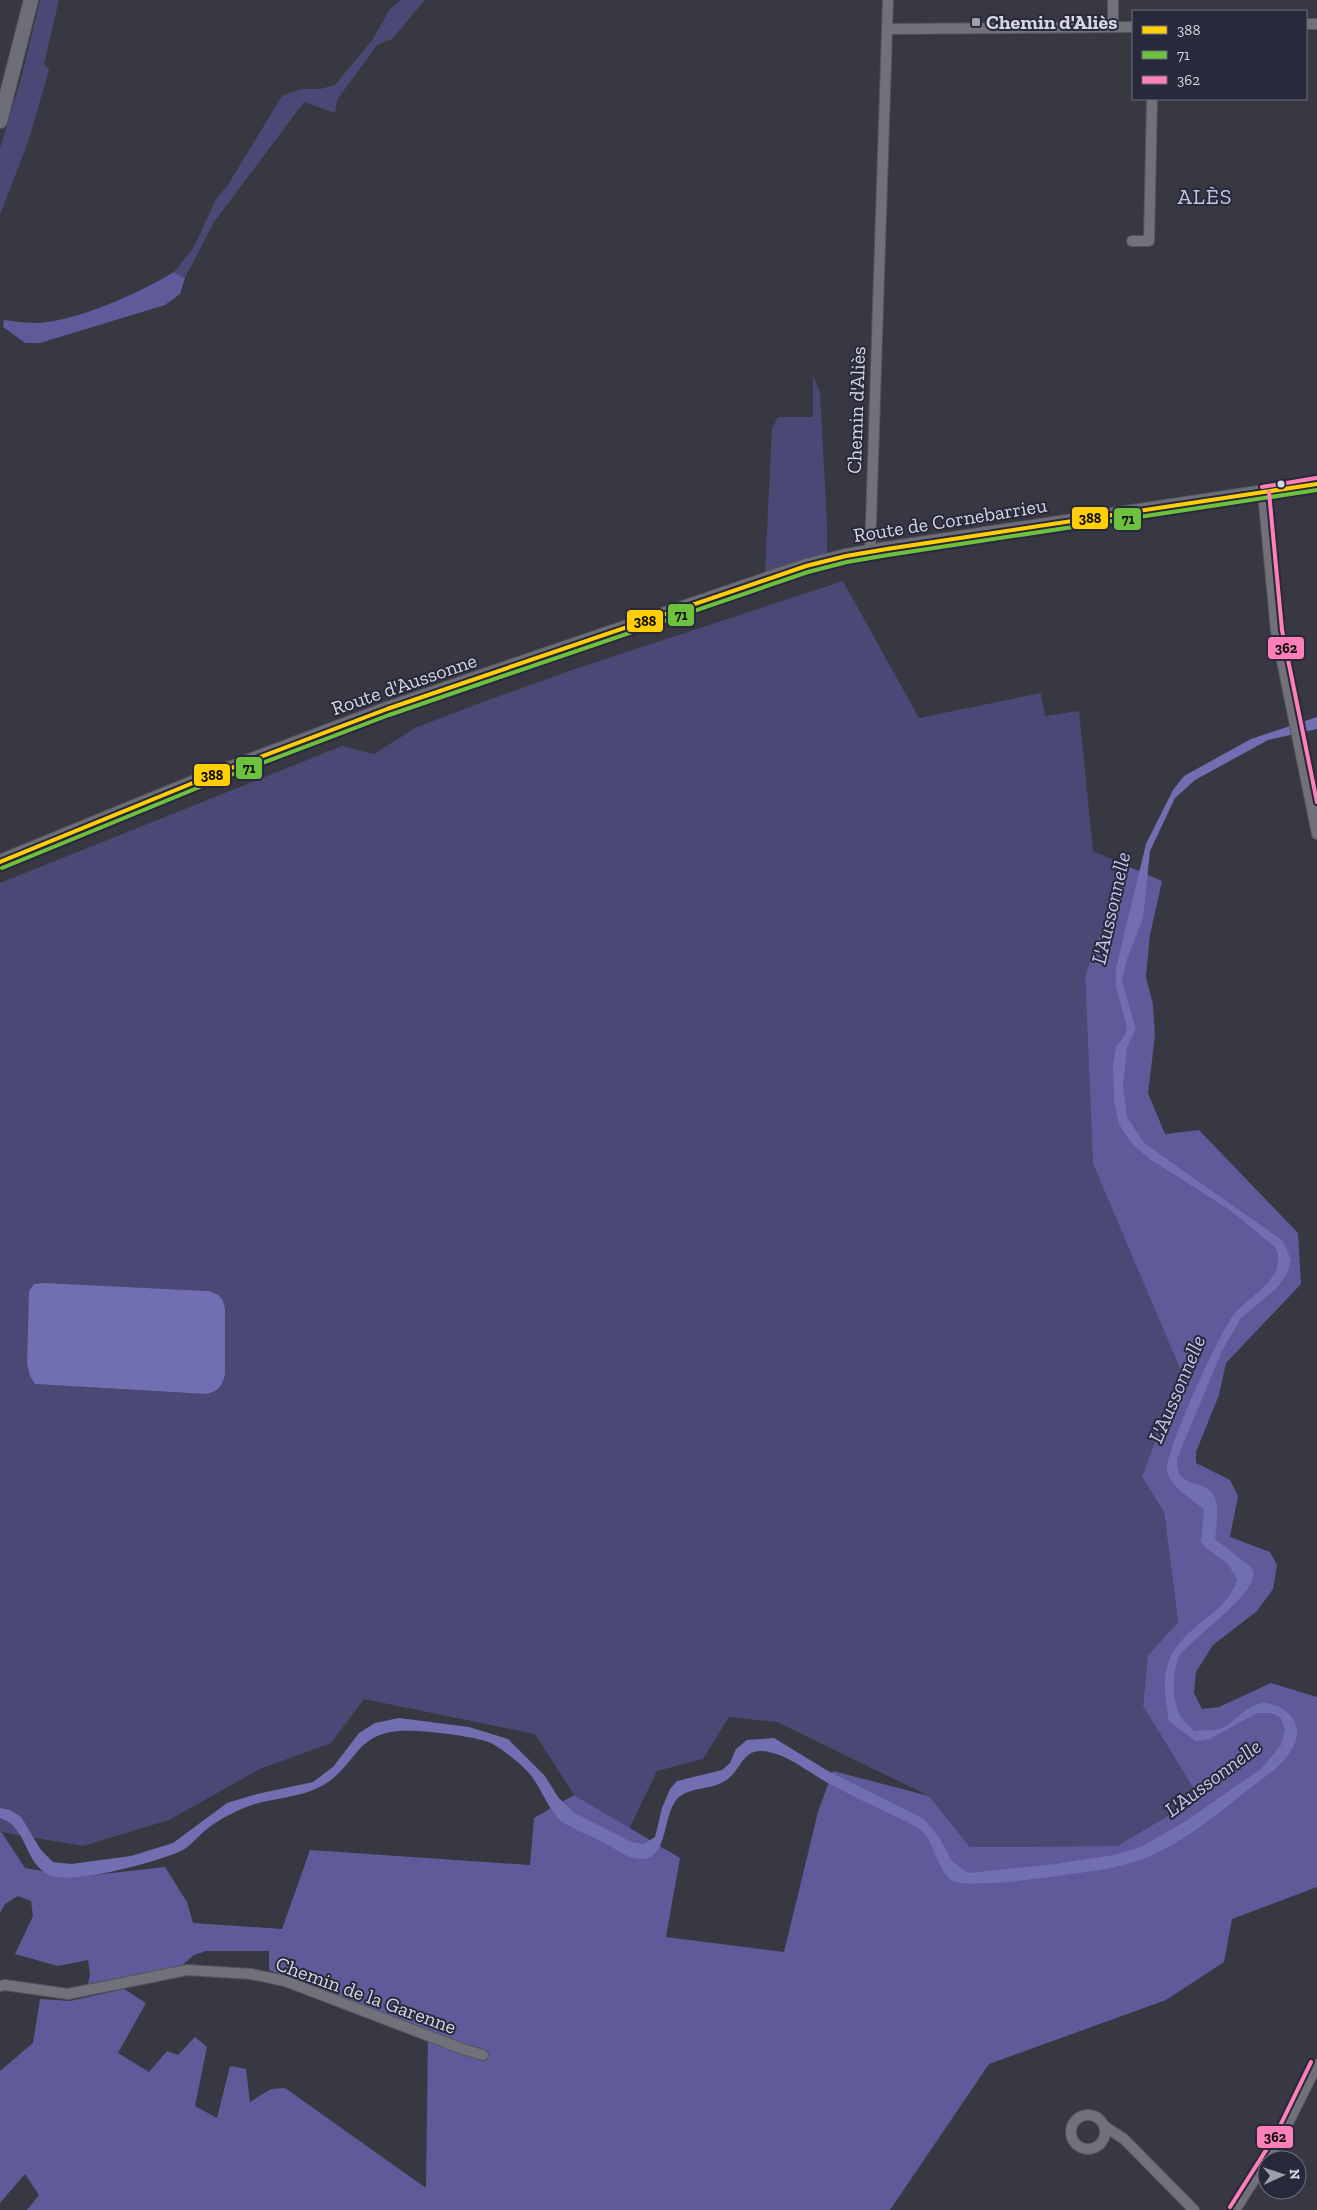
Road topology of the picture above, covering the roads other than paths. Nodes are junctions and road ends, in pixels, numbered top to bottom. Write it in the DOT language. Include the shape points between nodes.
graph roads {
  1 [pos="31,0"];
  2 [pos="888,0"];
  3 [pos="1113,0"];
  4 [pos="1113,27"];
  5 [pos="1132,27"];
  6 [pos="887,29"];
  7 [pos="1152,100"];
  8 [pos="0,121"];
  9 [pos="1132,241"];
  10 [pos="1317,484"];
  11 [pos="1263,493"];
  12 [pos="870,552"];
  13 [pos="828,561"];
  14 [pos="1317,834"];
  15 [pos="0,862"];
  16 [pos="0,1986"];
  17 [pos="484,2055"];
  18 [pos="1317,2065"];
  19 [pos="1104,2126"];
  20 [pos="1194,2210"];
  21 [pos="1235,2210"];
  1 -- 8 [label="main road"];
  2 -- 6 [label="street, Chemin d'Aliès"];
  3 -- 4 [label="street"];
  4 -- 5 [label="street"];
  4 -- 6 [label="street"];
  6 -- 12 [label="street, Chemin d'Aliès"];
  7 -- 9 [label="street" via="1149,241"];
  10 -- 11 [label="main road, Route de Cornebarrieu"];
  11 -- 12 [label="main road, Route de Cornebarrieu"];
  11 -- 14 [label="street" via="1276,631"];
  12 -- 13 [label="main road, Route de Cornebarrieu"];
  13 -- 15 [label="main road, Route d'Aussonne" via="387,709 205,778"];
  16 -- 17 [label="street, Chemin de la Garenne" via="68,1994 187,1970 251,1974 285,1981"];
  18 -- 21 [label="street" via="1280,2139"];
  19 -- 20 [label="street" via="1124,2139"];
}
